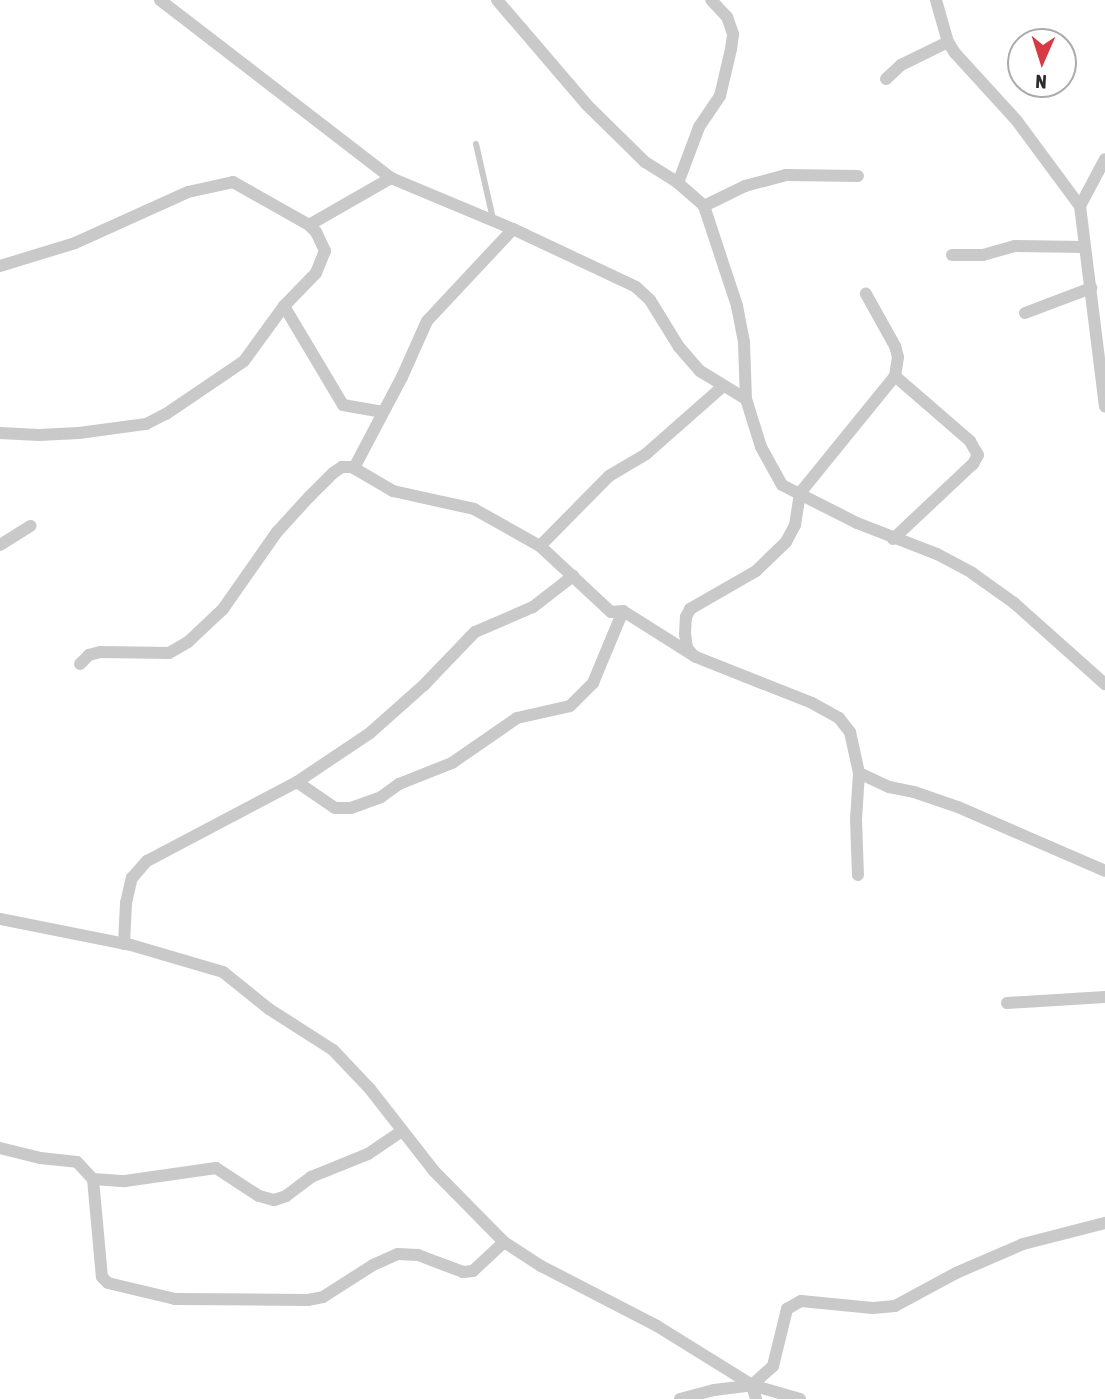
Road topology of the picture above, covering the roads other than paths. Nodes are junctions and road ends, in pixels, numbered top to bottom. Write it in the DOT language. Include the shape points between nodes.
graph roads {
  1 [pos="160,0"];
  2 [pos="496,0"];
  3 [pos="711,0"];
  4 [pos="936,0"];
  5 [pos="948,42"];
  6 [pos="886,79"];
  7 [pos="476,144"];
  8 [pos="1105,159"];
  9 [pos="858,176"];
  10 [pos="391,178"];
  11 [pos="678,183"];
  12 [pos="704,206"];
  13 [pos="1080,206"];
  14 [pos="494,221"];
  15 [pos="309,225"];
  16 [pos="513,229"];
  17 [pos="1085,247"];
  18 [pos="952,255"];
  19 [pos="0,266"];
  20 [pos="1090,288"];
  21 [pos="866,294"];
  22 [pos="284,306"];
  23 [pos="1025,313"];
  24 [pos="895,376"];
  25 [pos="722,387"];
  26 [pos="746,400"];
  27 [pos="1105,406"];
  28 [pos="381,412"];
  29 [pos="0,433"];
  30 [pos="354,468"];
  31 [pos="800,493"];
  32 [pos="30,526"];
  33 [pos="894,538"];
  34 [pos="0,545"];
  35 [pos="540,546"];
  36 [pos="573,576"];
  37 [pos="623,611"];
  38 [pos="695,657"];
  39 [pos="80,664"];
  40 [pos="1105,684"];
  41 [pos="859,773"];
  42 [pos="297,782"];
  43 [pos="1105,871"];
  44 [pos="858,875"];
  45 [pos="0,919"];
  46 [pos="124,944"];
  47 [pos="1105,997"];
  48 [pos="1007,1003"];
  49 [pos="401,1131"];
  50 [pos="0,1148"];
  51 [pos="93,1179"];
  52 [pos="1105,1223"];
  53 [pos="504,1242"];
  54 [pos="752,1385"];
  55 [pos="680,1399"];
  56 [pos="756,1399"];
  57 [pos="800,1399"];
  1 -- 10 [label="street"];
  2 -- 11 [label="street" via="586,104 645,162"];
  3 -- 11 [label="street" via="727,17 733,34 730,55 720,96 699,127"];
  4 -- 5 [label="street"];
  5 -- 6 [label="street" via="901,65"];
  5 -- 13 [label="street" via="1017,121"];
  7 -- 14 [label="lane"];
  8 -- 13 [label="street"];
  9 -- 12 [label="street" via="786,175 745,186"];
  10 -- 14 [label="street"];
  10 -- 15 [label="street"];
  11 -- 12 [label="street"];
  12 -- 26 [label="street" via="737,306 744,342"];
  13 -- 17 [label="street"];
  14 -- 16 [label="street"];
  15 -- 19 [label="street" via="233,182 188,192 75,243"];
  15 -- 22 [label="street" via="325,251 316,273"];
  16 -- 25 [label="street" via="636,287 700,372"];
  16 -- 28 [label="street" via="427,321"];
  17 -- 18 [label="street" via="1015,246 983,255"];
  17 -- 20 [label="street"];
  20 -- 23 [label="street"];
  20 -- 27 [label="street"];
  21 -- 24 [label="street" via="895,346"];
  22 -- 28 [label="street" via="343,405"];
  22 -- 29 [label="street" via="243,361 146,424 39,435"];
  24 -- 31 [label="street"];
  24 -- 33 [label="street" via="970,441 978,455"];
  25 -- 26 [label="street"];
  25 -- 35 [label="street" via="646,454 609,477"];
  26 -- 31 [label="street" via="761,447 782,485"];
  28 -- 30 [label="street"];
  30 -- 35 [label="street" via="393,491 474,509"];
  30 -- 39 [label="street" via="342,467 309,497 277,532 223,609 188,642 169,653 100,652"];
  31 -- 33 [label="street"];
  31 -- 38 [label="street" via="792,533 777,553 748,576 690,609 685,634 687,648"];
  32 -- 34 [label="street"];
  33 -- 40 [label="street" via="972,573 1014,603"];
  35 -- 36 [label="street"];
  36 -- 37 [label="street" via="611,612"];
  36 -- 42 [label="street" via="533,607 475,632 370,733"];
  37 -- 38 [label="street"];
  37 -- 42 [label="street" via="593,683 570,706 517,718 452,763 351,808 335,808"];
  38 -- 41 [label="street" via="839,718 850,733"];
  41 -- 43 [label="street" via="889,788 958,807"];
  41 -- 44 [label="street"];
  42 -- 46 [label="street" via="147,861 132,878"];
  45 -- 46 [label="street"];
  46 -- 49 [label="street" via="223,972 269,1009 333,1050"];
  47 -- 48 [label="street"];
  49 -- 51 [label="street" via="368,1154 311,1177 280,1200 260,1196 216,1168 125,1181"];
  49 -- 53 [label="street"];
  50 -- 51 [label="street" via="77,1161"];
  51 -- 53 [label="street" via="102,1277 108,1283 175,1299 308,1300 323,1297 398,1254 473,1271"];
  52 -- 54 [label="street" via="1023,1244 895,1306 802,1301 787,1309 774,1366"];
  53 -- 54 [label="street" via="657,1326"];
  54 -- 55 [label="street"];
  54 -- 56 [label="street"];
  54 -- 57 [label="street"];
}
